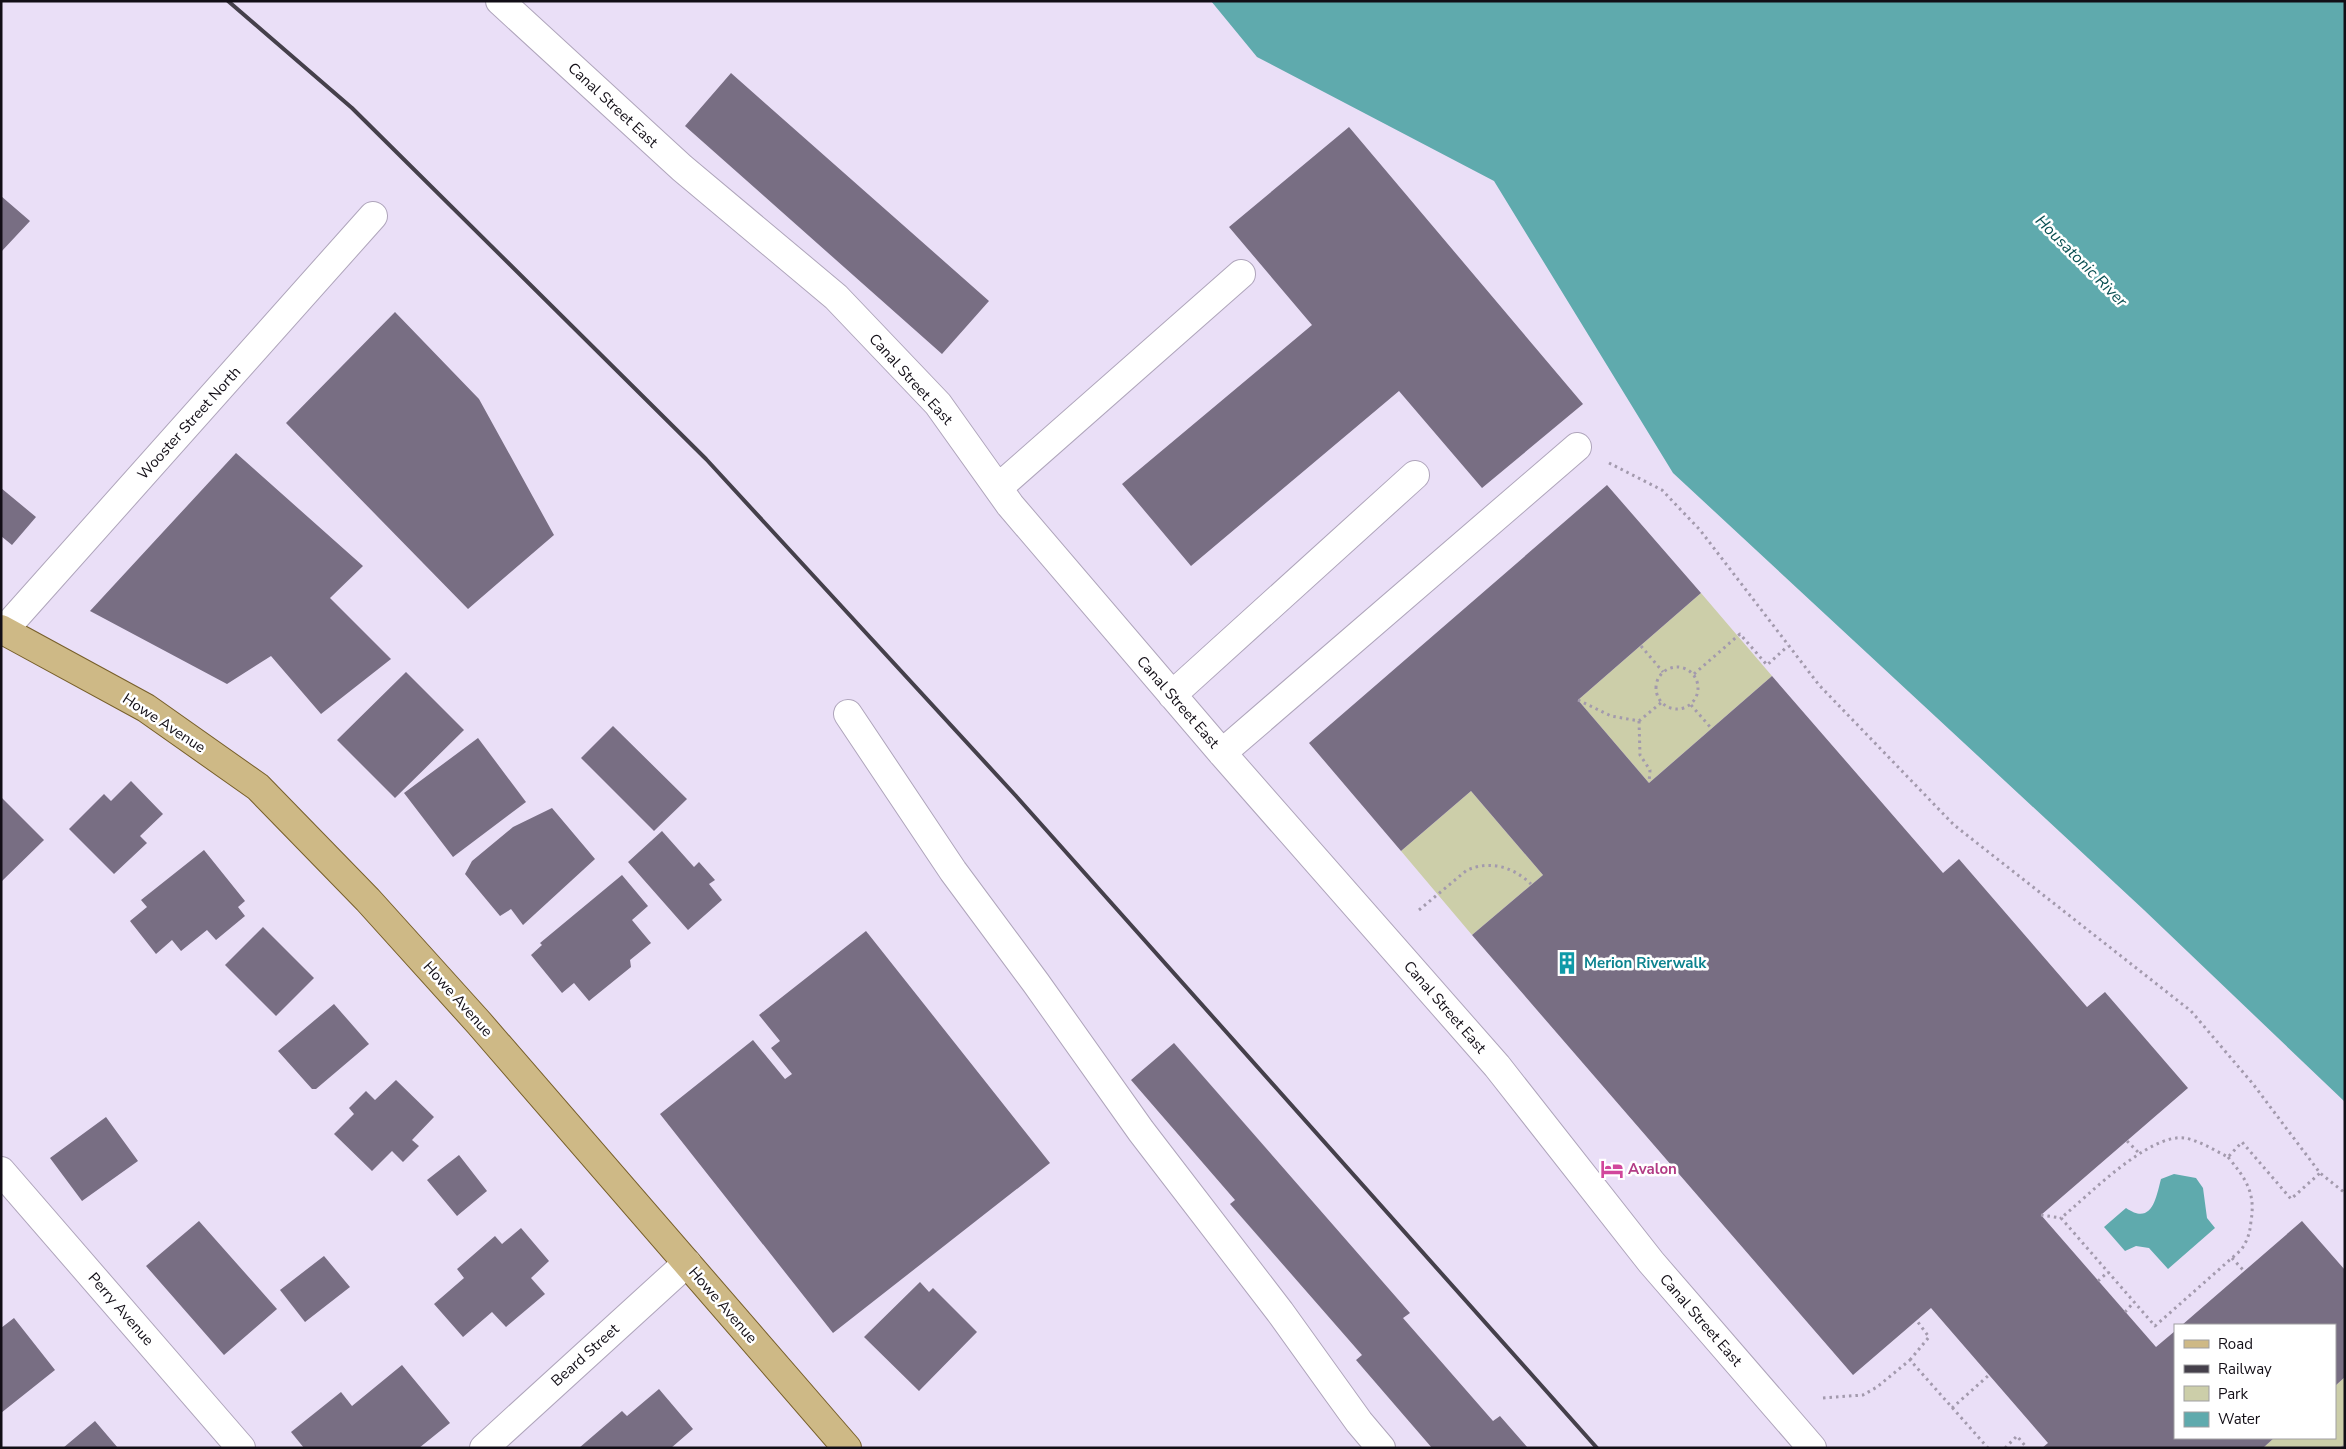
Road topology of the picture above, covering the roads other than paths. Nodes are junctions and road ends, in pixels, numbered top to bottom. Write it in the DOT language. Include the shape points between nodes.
graph roads {
  1 [pos="500,1"];
  2 [pos="373,216"];
  3 [pos="1241,274"];
  4 [pos="1577,447"];
  5 [pos="1415,475"];
  6 [pos="998,488"];
  7 [pos="3,629"];
  8 [pos="1172,695"];
  9 [pos="848,714"];
  10 [pos="1222,753"];
  11 [pos="1,1171"];
  12 [pos="687,1263"];
  13 [pos="241,1448"];
  14 [pos="484,1448"];
  15 [pos="847,1448"];
  16 [pos="1381,1448"];
  17 [pos="1812,1448"];
  1 -- 6 [label="street, Canal Street East" via="682,168 836,298 938,404"];
  2 -- 7 [label="street, Wooster Street North"];
  3 -- 6 [label="street"];
  4 -- 10 [label="street"];
  5 -- 8 [label="street"];
  6 -- 8 [label="street, Canal Street East"];
  7 -- 12 [label="main road, Howe Avenue" via="146,708 258,787 368,900 479,1023"];
  8 -- 10 [label="street, Canal Street East"];
  9 -- 16 [label="street" via="953,871 1141,1131"];
  10 -- 17 [label="street, Canal Street East" via="1497,1066 1651,1262"];
  11 -- 13 [label="street, Perry Avenue"];
  12 -- 14 [label="street, Beard Street"];
  12 -- 15 [label="main road, Howe Avenue"];
}
